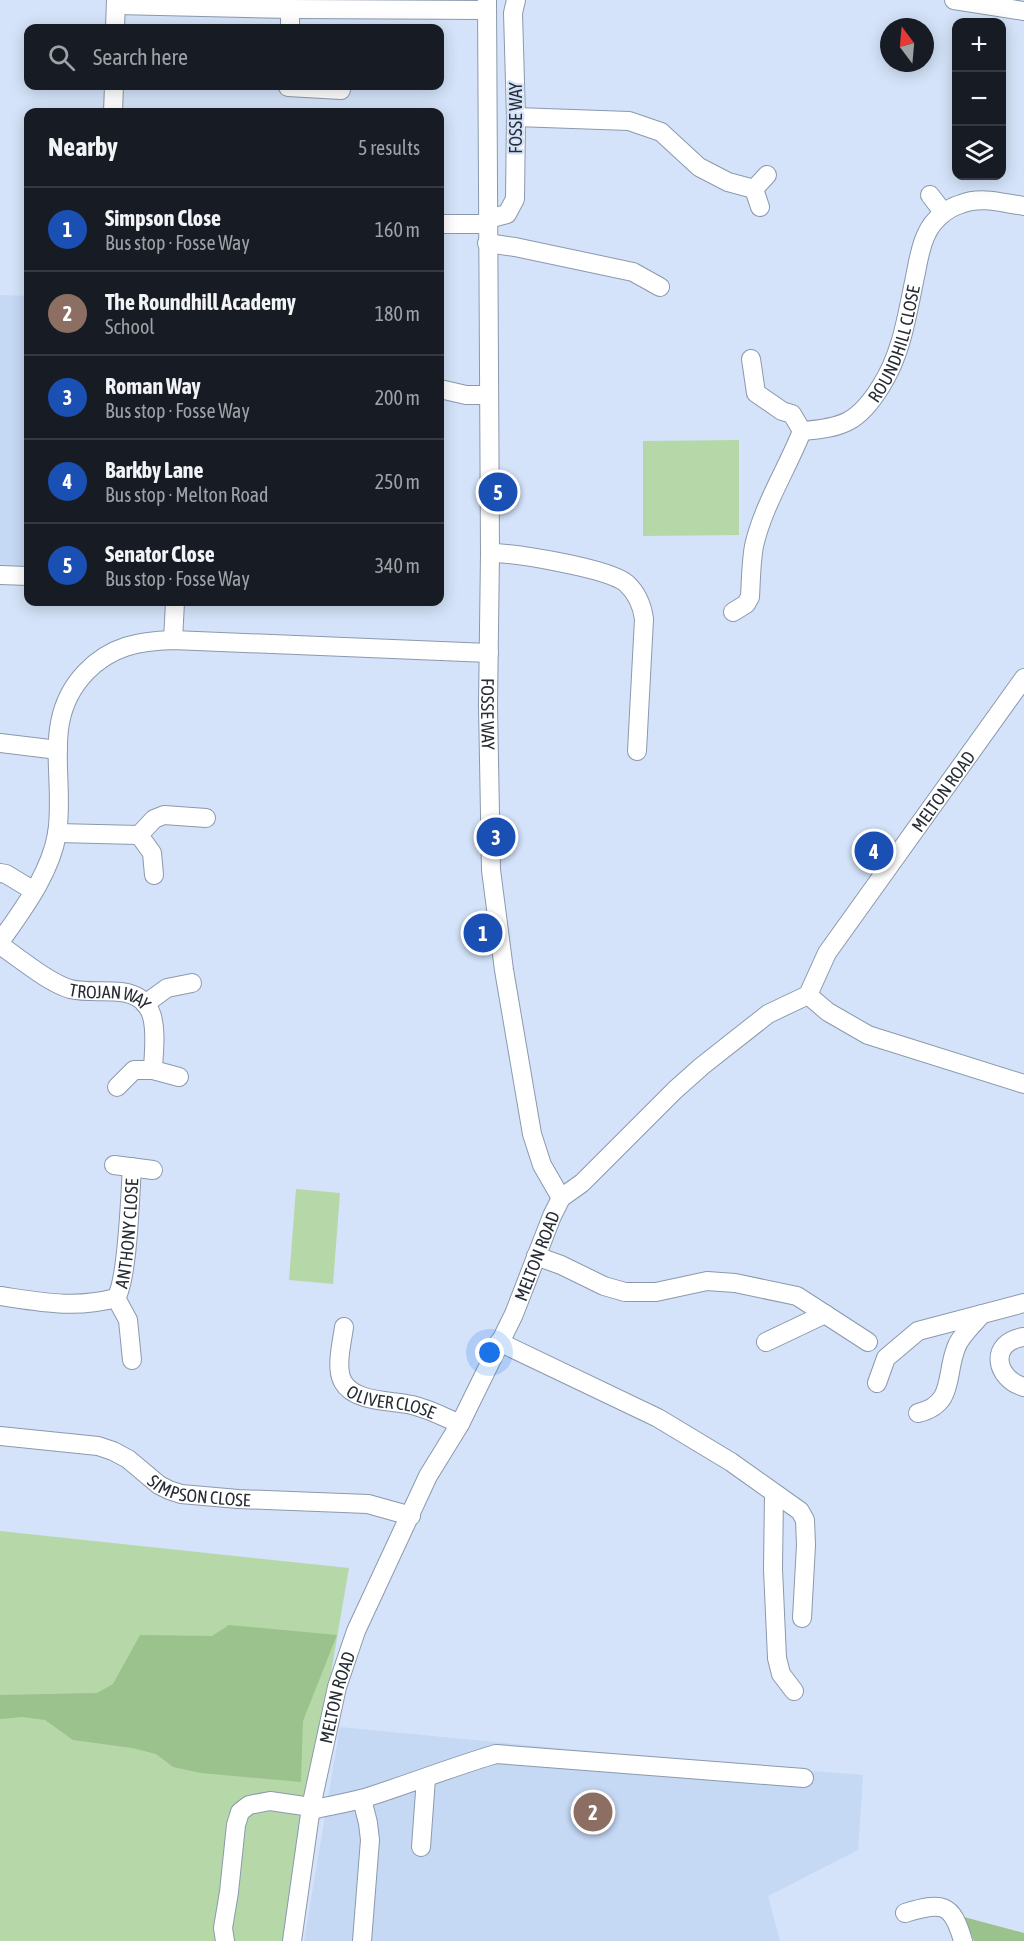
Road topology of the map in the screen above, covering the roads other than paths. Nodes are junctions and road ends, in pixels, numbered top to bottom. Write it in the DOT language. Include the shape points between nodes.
graph roads {
  1 [pos="516,0"];
  2 [pos="954,0"];
  3 [pos="116,2"];
  4 [pos="487,5"];
  5 [pos="290,9"];
  6 [pos="1024,11"];
  7 [pos="115,24"];
  8 [pos="290,24"];
  9 [pos="114,90"];
  10 [pos="113,108"];
  11 [pos="516,117"];
  12 [pos="767,175"];
  13 [pos="930,195"];
  14 [pos="1024,206"];
  15 [pos="944,212"];
  16 [pos="488,222"];
  17 [pos="444,224"];
  18 [pos="487,243"];
  19 [pos="660,287"];
  20 [pos="751,358"];
  21 [pos="444,391"];
  22 [pos="488,395"];
  23 [pos="802,431"];
  24 [pos="490,553"];
  25 [pos="0,575"];
  26 [pos="24,576"];
  27 [pos="175,606"];
  28 [pos="733,612"];
  29 [pos="173,640"];
  30 [pos="489,653"];
  31 [pos="1024,678"];
  32 [pos="0,743"];
  33 [pos="58,750"];
  34 [pos="637,751"];
  35 [pos="206,818"];
  36 [pos="57,832"];
  37 [pos="140,835"];
  38 [pos="0,873"];
  39 [pos="154,875"];
  40 [pos="34,891"];
  41 [pos="0,943"];
  42 [pos="192,983"];
  43 [pos="808,995"];
  44 [pos="145,1004"];
  45 [pos="153,1070"];
  46 [pos="179,1077"];
  47 [pos="1024,1084"];
  48 [pos="117,1087"];
  49 [pos="153,1170"];
  50 [pos="561,1198"];
  51 [pos="536,1256"];
  52 [pos="0,1296"];
  53 [pos="116,1298"];
  54 [pos="1024,1304"];
  55 [pos="825,1314"];
  56 [pos="982,1314"];
  57 [pos="344,1327"];
  58 [pos="1024,1337"];
  59 [pos="500,1342"];
  60 [pos="766,1342"];
  61 [pos="868,1342"];
  62 [pos="132,1360"];
  63 [pos="877,1383"];
  64 [pos="1024,1387"];
  65 [pos="918,1413"];
  66 [pos="460,1424"];
  67 [pos="0,1436"];
  68 [pos="774,1493"];
  69 [pos="411,1516"];
  70 [pos="802,1618"];
  71 [pos="794,1691"];
  72 [pos="426,1778"];
  73 [pos="804,1778"];
  74 [pos="362,1799"];
  75 [pos="311,1808"];
  76 [pos="421,1847"];
  77 [pos="905,1913"];
  78 [pos="225,1941"];
  79 [pos="292,1941"];
  80 [pos="362,1941"];
  81 [pos="963,1941"];
  1 -- 11 [label="street, FOSSE WAY"];
  2 -- 6 [label="street"];
  3 -- 5 [label="street"];
  3 -- 7 [label="street"];
  4 -- 5 [label="street"];
  4 -- 16 [label="street, FOSSE WAY"];
  5 -- 8 [label="street"];
  9 -- 10 [label="street"];
  11 -- 12 [label="street" via="629,121 661,132 699,167 757,198"];
  11 -- 16 [label="street, FOSSE WAY" via="515,199 507,214"];
  13 -- 15 [label="street"];
  14 -- 15 [label="street" via="982,199 961,203"];
  15 -- 23 [label="street, ROUNDHILL CLOSE" via="927,232 903,338 892,368 875,395 857,417 827,429"];
  16 -- 17 [label="street"];
  16 -- 18 [label="street, FOSSE WAY"];
  18 -- 19 [label="street" via="633,272"];
  18 -- 22 [label="street, FOSSE WAY"];
  20 -- 23 [label="street" via="756,393 792,414"];
  21 -- 22 [label="street"];
  22 -- 24 [label="street, FOSSE WAY"];
  23 -- 28 [label="street" via="763,518 754,547 750,597"];
  24 -- 30 [label="street, FOSSE WAY"];
  24 -- 34 [label="street" via="508,553 606,573 635,593 645,619"];
  25 -- 26 [label="street"];
  27 -- 29 [label="street"];
  29 -- 30 [label="street"];
  29 -- 33 [label="street" via="144,641 98,660 67,697 60,720"];
  30 -- 50 [label="street, FOSSE WAY" via="491,870 502,959 532,1134 542,1165"];
  31 -- 43 [label="street, MELTON ROAD" via="827,953"];
  32 -- 33 [label="street"];
  33 -- 36 [label="street"];
  35 -- 37 [label="street" via="164,815 154,819"];
  36 -- 37 [label="street"];
  36 -- 40 [label="street" via="45,872"];
  37 -- 39 [label="street" via="152,853"];
  38 -- 40 [label="street"];
  40 -- 41 [label="street"];
  41 -- 44 [label="street, TROJAN WAY" via="70,989 122,992"];
  42 -- 44 [label="street" via="167,988"];
  43 -- 47 [label="street" via="828,1012 868,1035"];
  43 -- 50 [label="street, MELTON ROAD" via="768,1014 702,1066 582,1183"];
  44 -- 45 [label="street, TROJAN WAY" via="154,1023"];
  45 -- 46 [label="street"];
  45 -- 48 [label="street" via="134,1070"];
  49 -- 53 [label="street, ANTHONY CLOSE" via="123,1166 123,1274"];
  50 -- 51 [label="street, MELTON ROAD"];
  51 -- 55 [label="street" via="625,1292 656,1292 707,1281 735,1282 797,1296"];
  51 -- 59 [label="street, MELTON ROAD"];
  52 -- 53 [label="street, ANTHONY CLOSE" via="76,1305"];
  53 -- 62 [label="street, ANTHONY CLOSE" via="128,1320"];
  54 -- 56 [label="street"];
  55 -- 60 [label="street"];
  55 -- 61 [label="street"];
  56 -- 63 [label="street" via="918,1331 886,1358"];
  56 -- 65 [label="street" via="956,1346 940,1403"];
  57 -- 66 [label="street, OLIVER CLOSE" via="340,1366 342,1382 352,1392 412,1405"];
  58 -- 64 [label="street" via="1006,1343 999,1360 1004,1373"];
  59 -- 66 [label="street, MELTON ROAD"];
  59 -- 68 [label="street" via="658,1418"];
  66 -- 69 [label="street, MELTON ROAD" via="428,1476"];
  67 -- 69 [label="street, SIMPSON CLOSE" via="98,1446 128,1459 159,1485 181,1494 359,1503"];
  68 -- 70 [label="street" via="800,1511 805,1520"];
  68 -- 71 [label="street" via="777,1658 781,1674"];
  69 -- 75 [label="street, MELTON ROAD" via="356,1631 338,1687"];
  72 -- 73 [label="street" via="496,1754"];
  72 -- 74 [label="street"];
  72 -- 76 [label="street"];
  74 -- 75 [label="street"];
  74 -- 80 [label="street" via="370,1840"];
  75 -- 78 [label="street" via="270,1801 249,1805 240,1812 223,1928"];
  75 -- 79 [label="street, MELTON ROAD"];
  77 -- 81 [label="street" via="931,1905 950,1911"];
}
